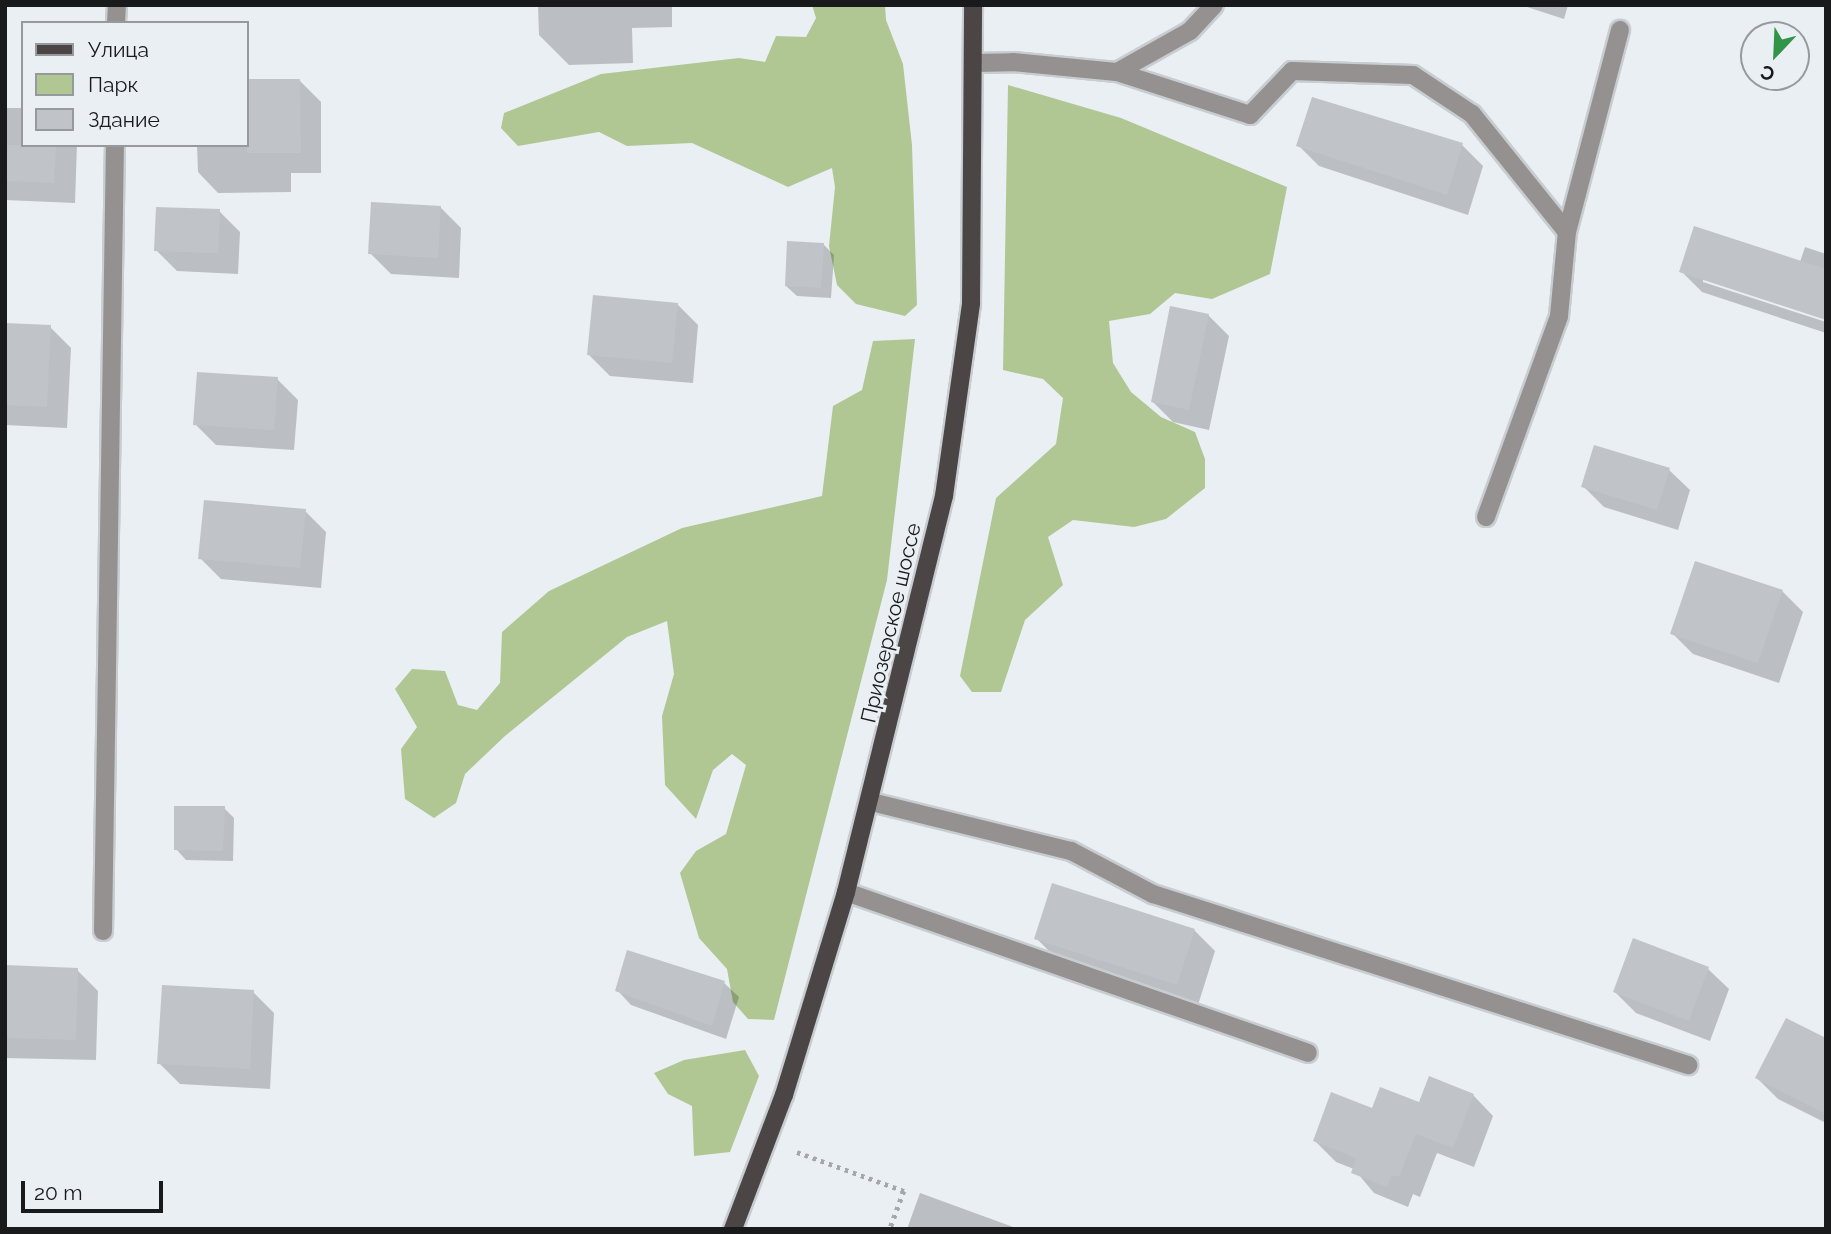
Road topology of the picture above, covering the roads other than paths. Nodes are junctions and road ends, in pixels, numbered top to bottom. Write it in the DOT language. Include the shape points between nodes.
graph roads {
  1 [pos="973,5"];
  2 [pos="1214,5"];
  3 [pos="1620,30"];
  4 [pos="974,64"];
  5 [pos="1117,72"];
  6 [pos="115,147"];
  7 [pos="1567,232"];
  8 [pos="1486,517"];
  9 [pos="871,802"];
  10 [pos="846,892"];
  11 [pos="103,931"];
  12 [pos="1308,1053"];
  13 [pos="1688,1065"];
  14 [pos="733,1229"];
  1 -- 4 [label="main road, Приозерское шоссе"];
  2 -- 5 [label="street" via="1189,31"];
  3 -- 7 [label="street"];
  4 -- 5 [label="street" via="1013,62"];
  4 -- 9 [label="main road, Приозерское шоссе" via="971,303 944,496"];
  5 -- 7 [label="street" via="1250,115 1292,71 1413,75 1472,114"];
  6 -- 11 [label="street"];
  7 -- 8 [label="street" via="1559,316"];
  9 -- 10 [label="main road, Приозерское шоссе"];
  9 -- 13 [label="street" via="1071,850 1153,894"];
  10 -- 12 [label="street"];
  10 -- 14 [label="main road, Приозерское шоссе" via="767,1141"];
}
